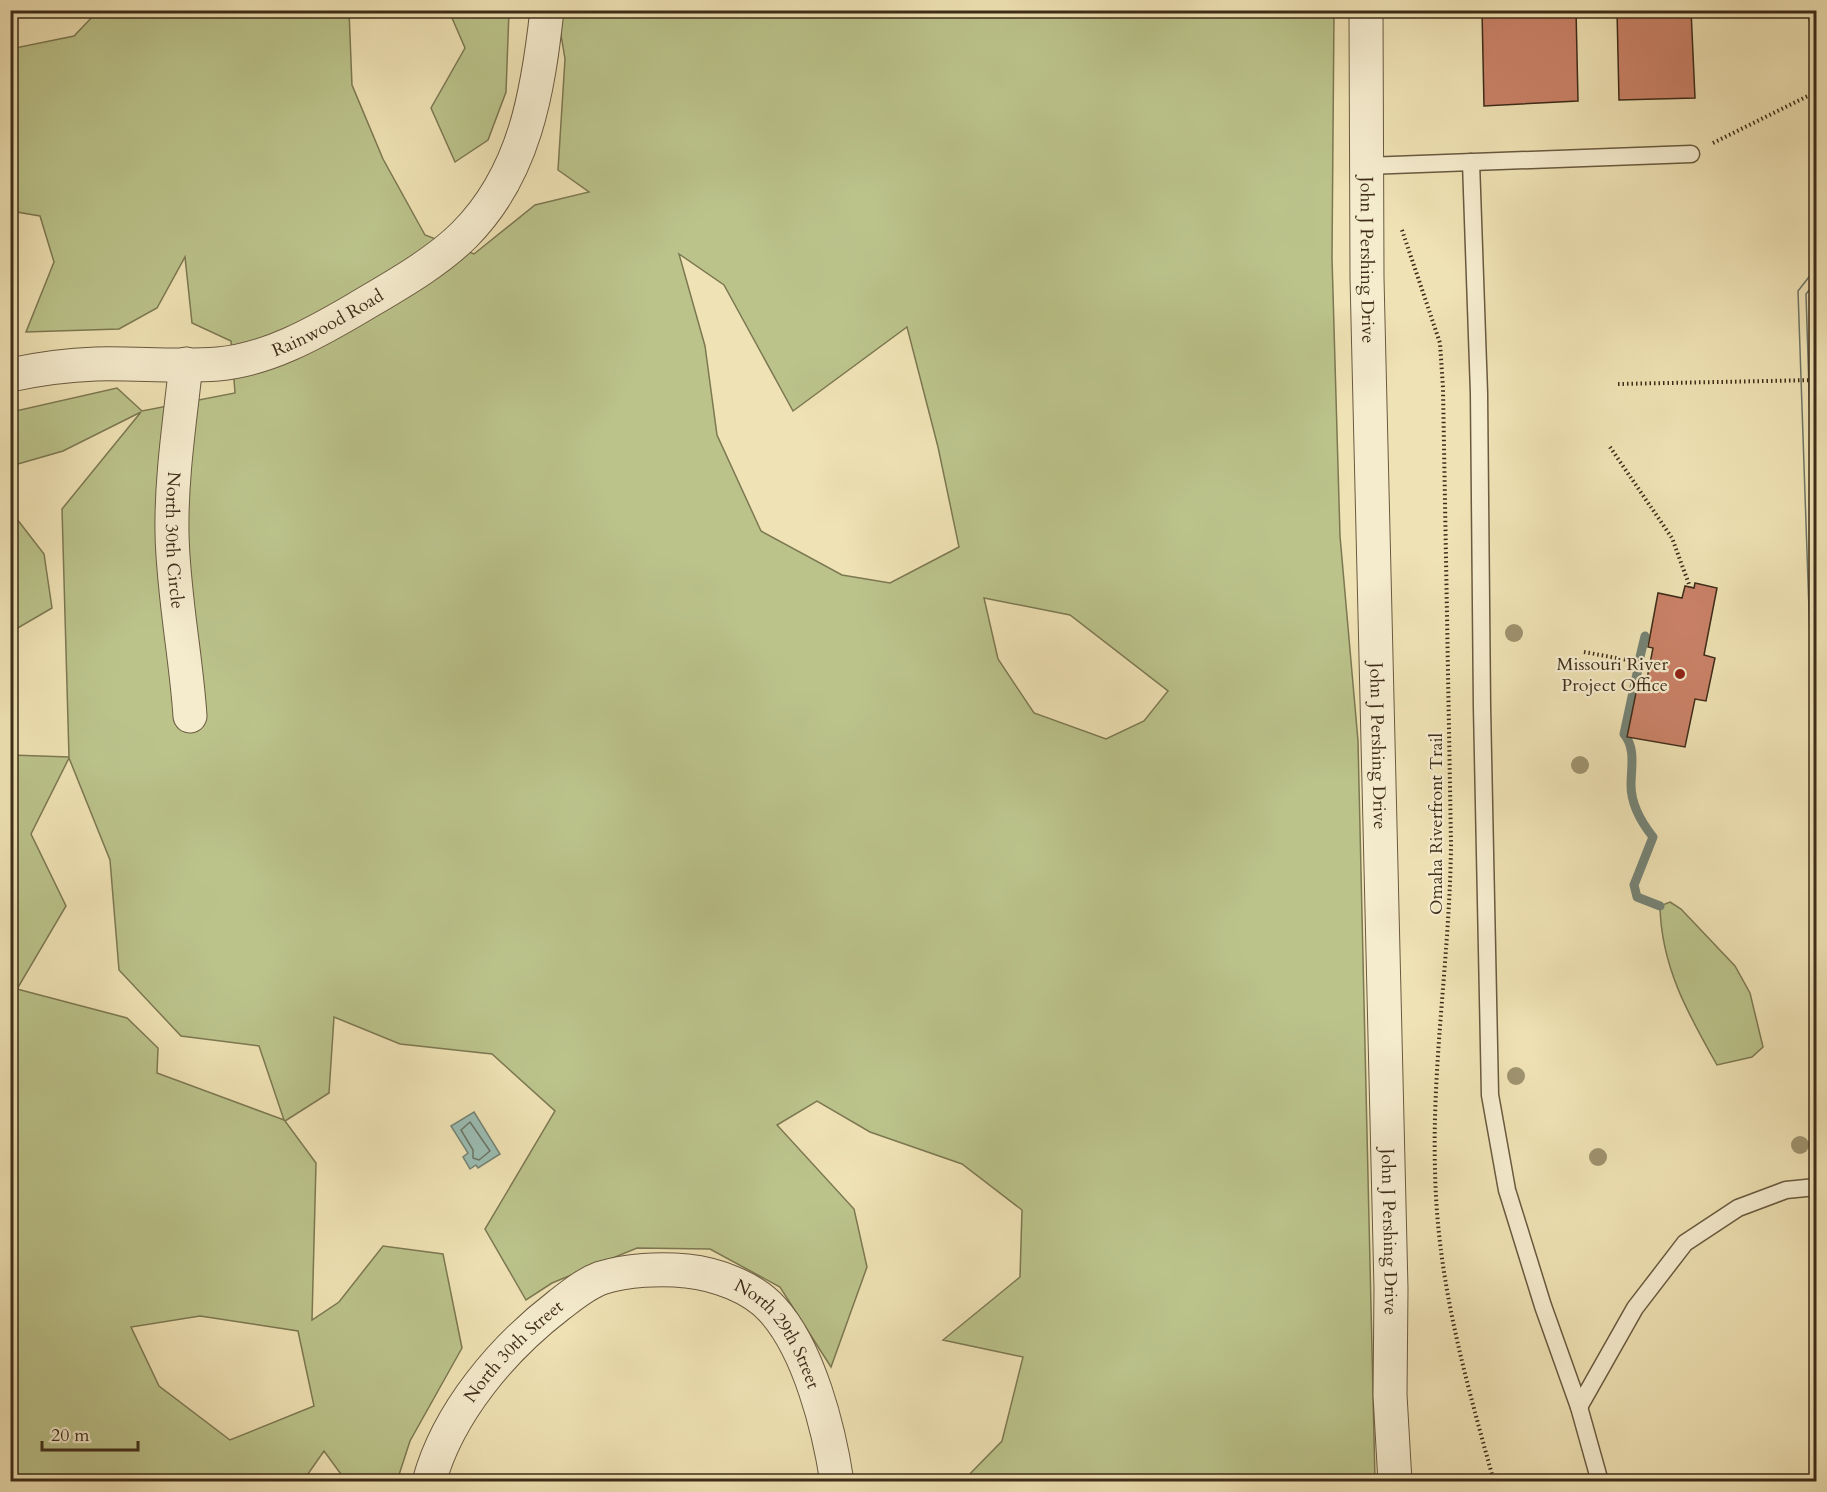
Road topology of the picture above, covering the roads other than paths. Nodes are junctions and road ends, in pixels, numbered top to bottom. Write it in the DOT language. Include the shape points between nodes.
graph roads {
  1 [pos="547,10"];
  2 [pos="1366,10"];
  3 [pos="1691,154"];
  4 [pos="1471,162"];
  5 [pos="1366,166"];
  6 [pos="186,364"];
  7 [pos="10,375"];
  8 [pos="190,716"];
  9 [pos="1816,1186"];
  10 [pos="641,1271"];
  11 [pos="1580,1407"];
  12 [pos="429,1482"];
  13 [pos="837,1482"];
  14 [pos="1395,1482"];
  15 [pos="1600,1482"];
  1 -- 6 [label="street, Rainwood Road" via="537,90 525,134 508,176 488,209 463,237 403,280 319,329 261,356 219,364"];
  2 -- 5 [label="street, John J Pershing Drive"];
  3 -- 4 [label="lane"];
  4 -- 5 [label="lane"];
  4 -- 11 [label="lane" via="1479,393 1490,1095 1507,1190"];
  5 -- 14 [label="street, John J Pershing Drive" via="1391,1289 1390,1395"];
  6 -- 7 [label="street, Rainwood Road" via="94,364"];
  6 -- 8 [label="street, North 30th Circle" via="172,533"];
  9 -- 11 [label="lane" via="1786,1190 1738,1208 1685,1243 1635,1308"];
  10 -- 12 [label="street, North 30th Street" via="602,1278 581,1288 503,1354 447,1436"];
  10 -- 13 [label="street, North 29th Street" via="672,1270 717,1277 753,1293 772,1308 788,1331 815,1390 831,1443"];
  11 -- 15 [label="lane"];
}
